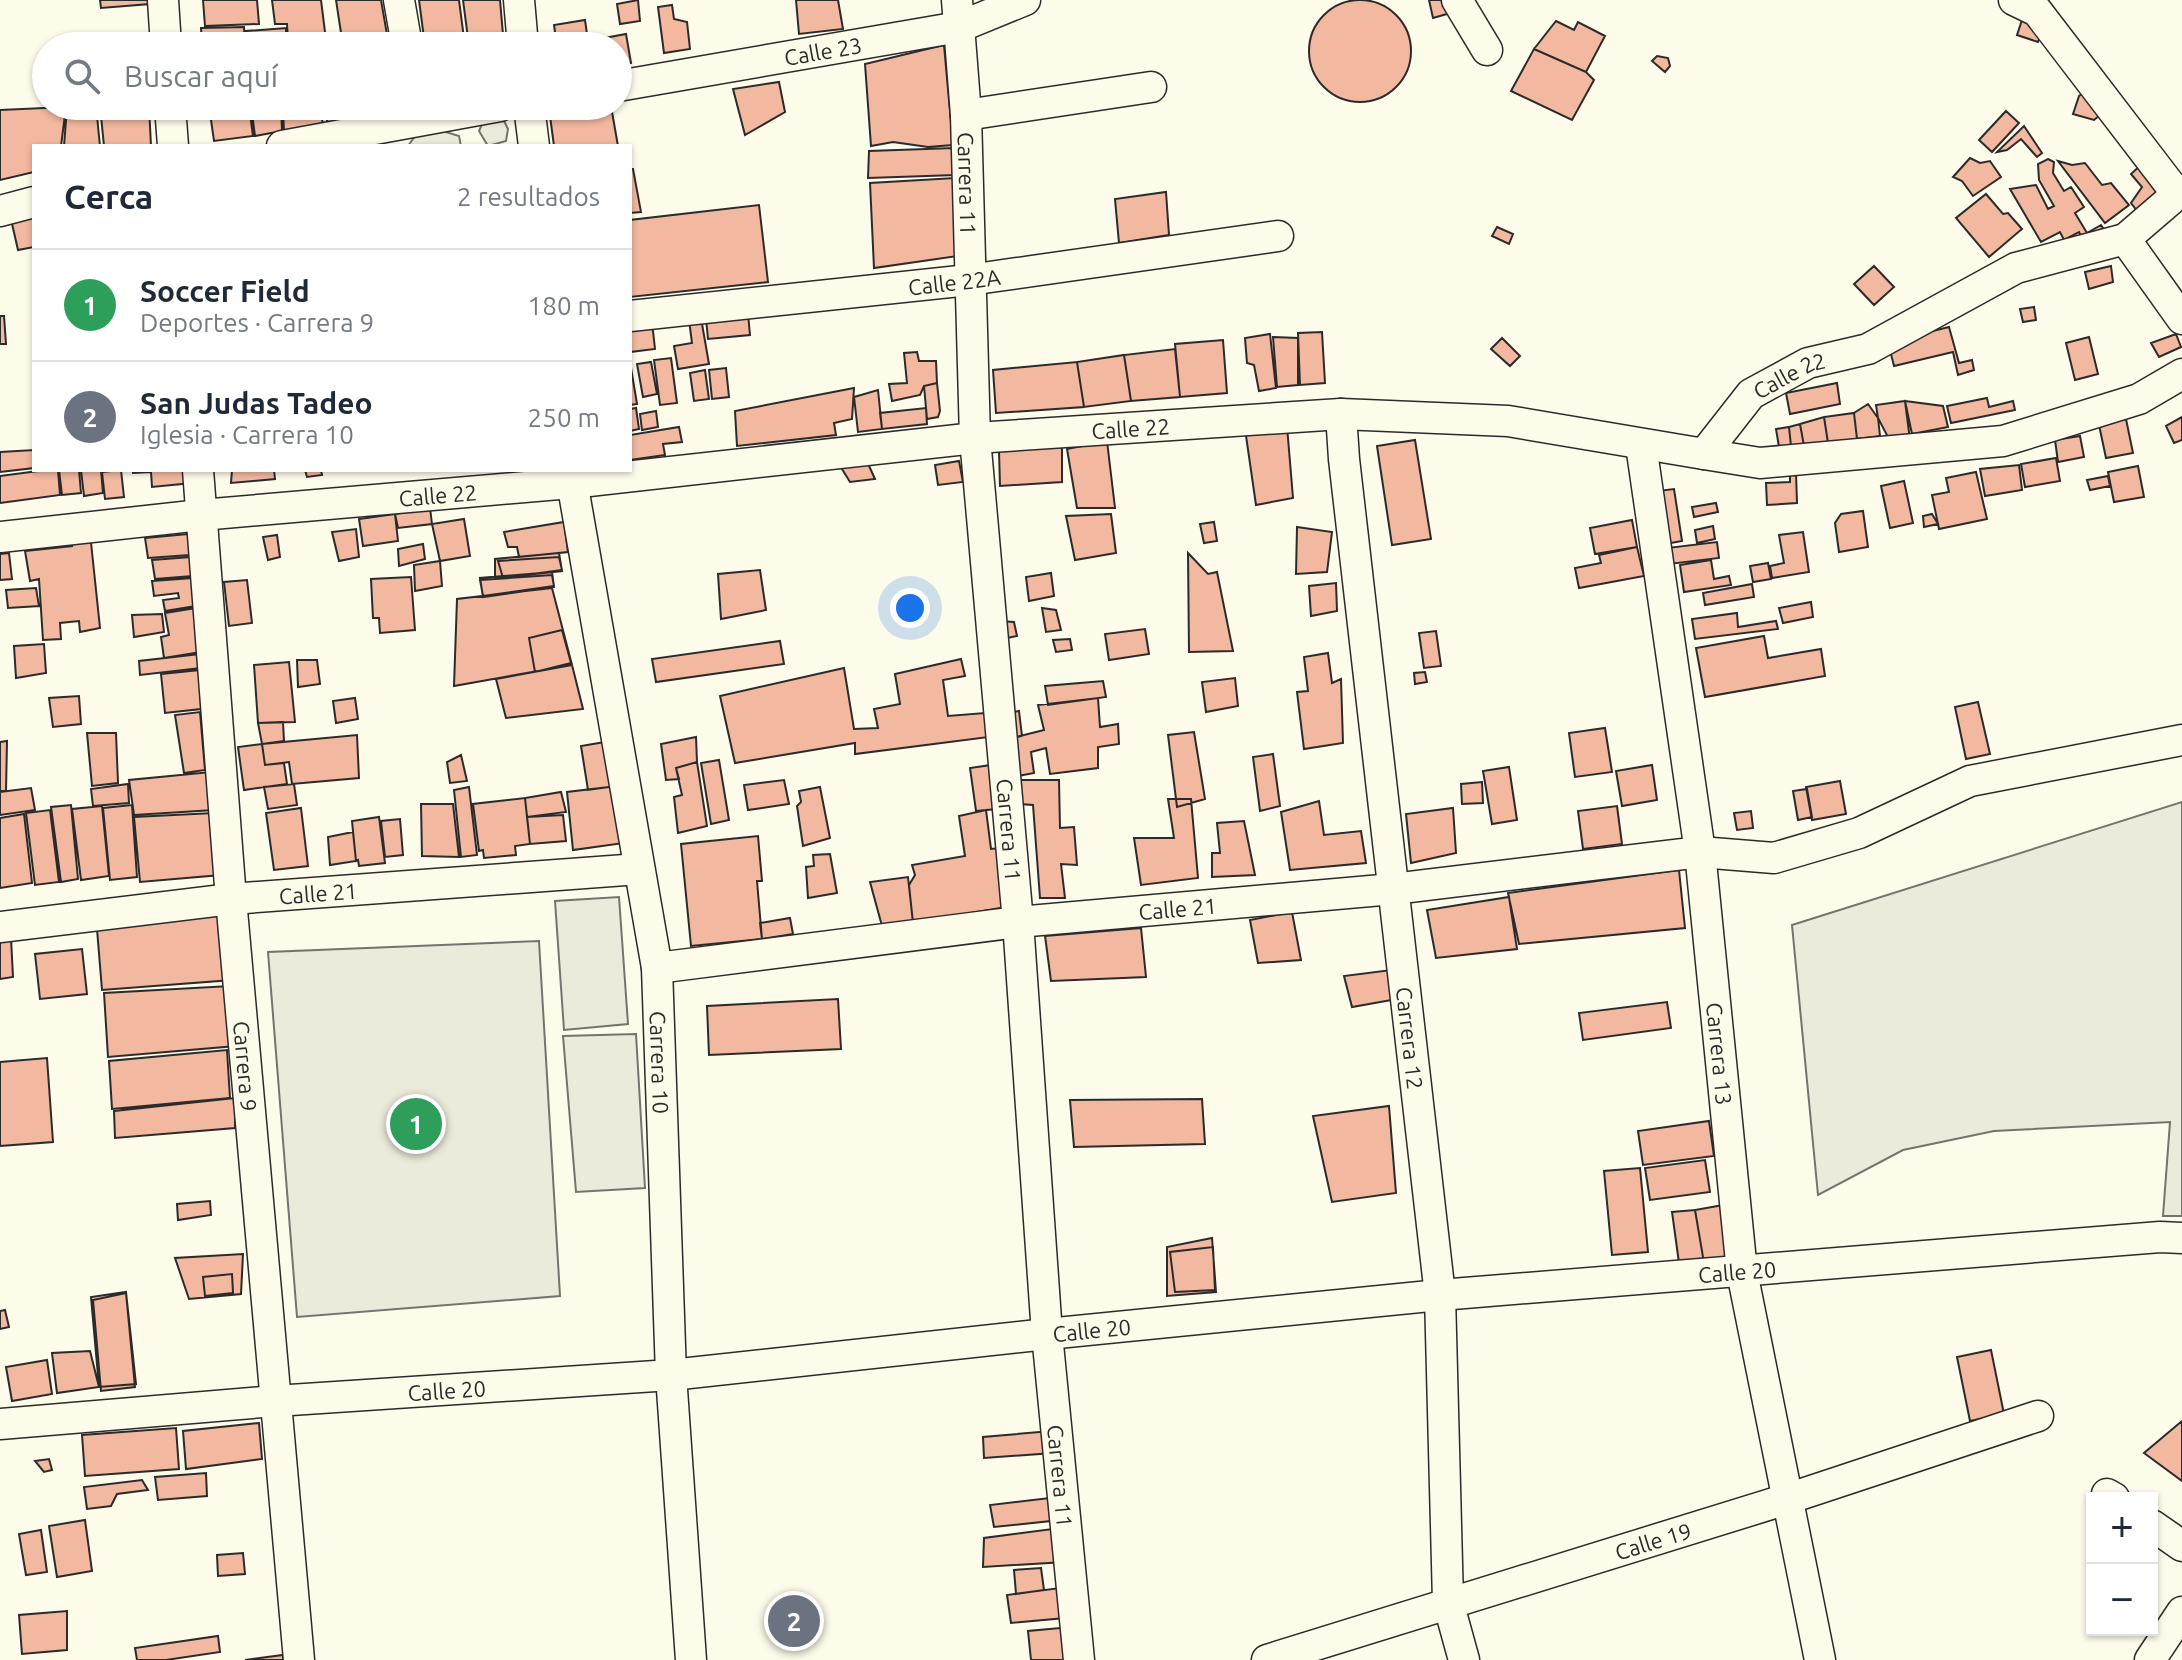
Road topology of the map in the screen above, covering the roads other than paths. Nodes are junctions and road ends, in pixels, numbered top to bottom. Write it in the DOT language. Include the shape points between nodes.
graph roads {
  1 [pos="163,0"];
  2 [pos="399,0"];
  3 [pos="519,0"];
  4 [pos="1025,0"];
  5 [pos="1457,0"];
  6 [pos="2014,0"];
  7 [pos="958,14"];
  8 [pos="165,32"];
  9 [pos="405,32"];
  10 [pos="522,32"];
  11 [pos="1487,50"];
  12 [pos="632,83"];
  13 [pos="1151,87"];
  14 [pos="966,115"];
  15 [pos="171,120"];
  16 [pos="385,120"];
  17 [pos="531,120"];
  18 [pos="173,144"];
  19 [pos="290,144"];
  20 [pos="534,144"];
  21 [pos="2180,192"];
  22 [pos="32,203"];
  23 [pos="0,211"];
  24 [pos="1278,236"];
  25 [pos="2125,239"];
  26 [pos="969,280"];
  27 [pos="632,316"];
  28 [pos="2182,319"];
  29 [pos="2182,374"];
  30 [pos="1341,414"];
  31 [pos="975,438"];
  32 [pos="1641,445"];
  33 [pos="1704,454"];
  34 [pos="632,470"];
  35 [pos="198,472"];
  36 [pos="614,472"];
  37 [pos="571,476"];
  38 [pos="201,515"];
  39 [pos="0,537"];
  40 [pos="2182,740"];
  41 [pos="1700,852"];
  42 [pos="639,869"];
  43 [pos="1393,889"];
  44 [pos="231,899"];
  45 [pos="1018,922"];
  46 [pos="0,927"];
  47 [pos="657,968"];
  48 [pos="2182,1238"];
  49 [pos="1742,1272"];
  50 [pos="1440,1295"];
  51 [pos="1047,1334"];
  52 [pos="671,1375"];
  53 [pos="275,1401"];
  54 [pos="2038,1416"];
  55 [pos="0,1424"];
  56 [pos="1787,1499"];
  57 [pos="2158,1529"];
  58 [pos="2182,1546"];
  59 [pos="1448,1602"];
  60 [pos="2182,1612"];
  61 [pos="299,1660"];
  62 [pos="691,1660"];
  63 [pos="1079,1660"];
  64 [pos="1267,1660"];
  65 [pos="1464,1660"];
  66 [pos="1820,1660"];
  67 [pos="2150,1660"];
  1 -- 8 [label="street"];
  2 -- 9 [label="street"];
  3 -- 10 [label="street"];
  4 -- 7 [label="street, Calle 23"];
  5 -- 11 [label="street"];
  6 -- 21 [label="street" via="2037,11"];
  7 -- 12 [label="street, Calle 23"];
  7 -- 14 [label="street, Carrera 11"];
  13 -- 14 [label="street"];
  14 -- 26 [label="street, Carrera 11"];
  15 -- 18 [label="street"];
  16 -- 19 [label="street"];
  17 -- 20 [label="street"];
  21 -- 25 [label="street, Calle 22"];
  22 -- 23 [label="street"];
  24 -- 26 [label="street, Calle 22A"];
  25 -- 28 [label="street"];
  25 -- 33 [label="street, Calle 22" via="2016,268 1868,349 1808,363 1751,394"];
  26 -- 27 [label="street, Calle 22A"];
  26 -- 31 [label="street, Carrera 11"];
  29 -- 33 [label="street" via="2139,399 2003,441 1760,463"];
  30 -- 31 [label="street, Calle 22"];
  30 -- 32 [label="street, Calle 22" via="1508,421"];
  30 -- 43 [label="street, Carrera 12"];
  31 -- 34 [label="street, Calle 22"];
  31 -- 45 [label="street, Carrera 11"];
  32 -- 33 [label="street, Calle 22"];
  32 -- 41 [label="street, Carrera 13"];
  35 -- 38 [label="street, Carrera 9"];
  36 -- 37 [label="street, Calle 22"];
  37 -- 38 [label="street, Calle 22"];
  37 -- 42 [label="street, Carrera 10"];
  38 -- 39 [label="street, Calle 22"];
  38 -- 44 [label="street, Carrera 9"];
  40 -- 41 [label="street, Calle 21" via="1970,781 1859,833 1774,858"];
  41 -- 43 [label="street, Calle 21"];
  41 -- 49 [label="street, Carrera 13"];
  42 -- 44 [label="street, Calle 21"];
  42 -- 47 [label="street, Carrera 10"];
  43 -- 45 [label="street, Calle 21"];
  43 -- 50 [label="street, Carrera 12"];
  44 -- 46 [label="street, Calle 21"];
  44 -- 53 [label="street, Carrera 9"];
  45 -- 47 [label="street, Calle 21"];
  45 -- 51 [label="street, Carrera 11"];
  47 -- 52 [label="street, Carrera 10"];
  48 -- 49 [label="street, Calle 20"];
  49 -- 50 [label="street, Calle 20"];
  49 -- 56 [label="street, Carrera 13"];
  50 -- 51 [label="street, Calle 20"];
  50 -- 59 [label="street, Carrera 12"];
  51 -- 52 [label="street, Calle 20"];
  51 -- 63 [label="street, Carrera 11"];
  52 -- 53 [label="street, Calle 20"];
  52 -- 62 [label="street, Carrera 10"];
  53 -- 55 [label="street, Calle 20"];
  53 -- 61 [label="street, Carrera 9"];
  54 -- 56 [label="street, Calle 19"];
  56 -- 59 [label="street, Calle 19"];
  56 -- 66 [label="street, Carrera 13"];
  57 -- 58 [label="street"];
  59 -- 64 [label="street, Calle 19"];
  59 -- 65 [label="street, Carrera 12"];
  60 -- 67 [label="street"];
}
